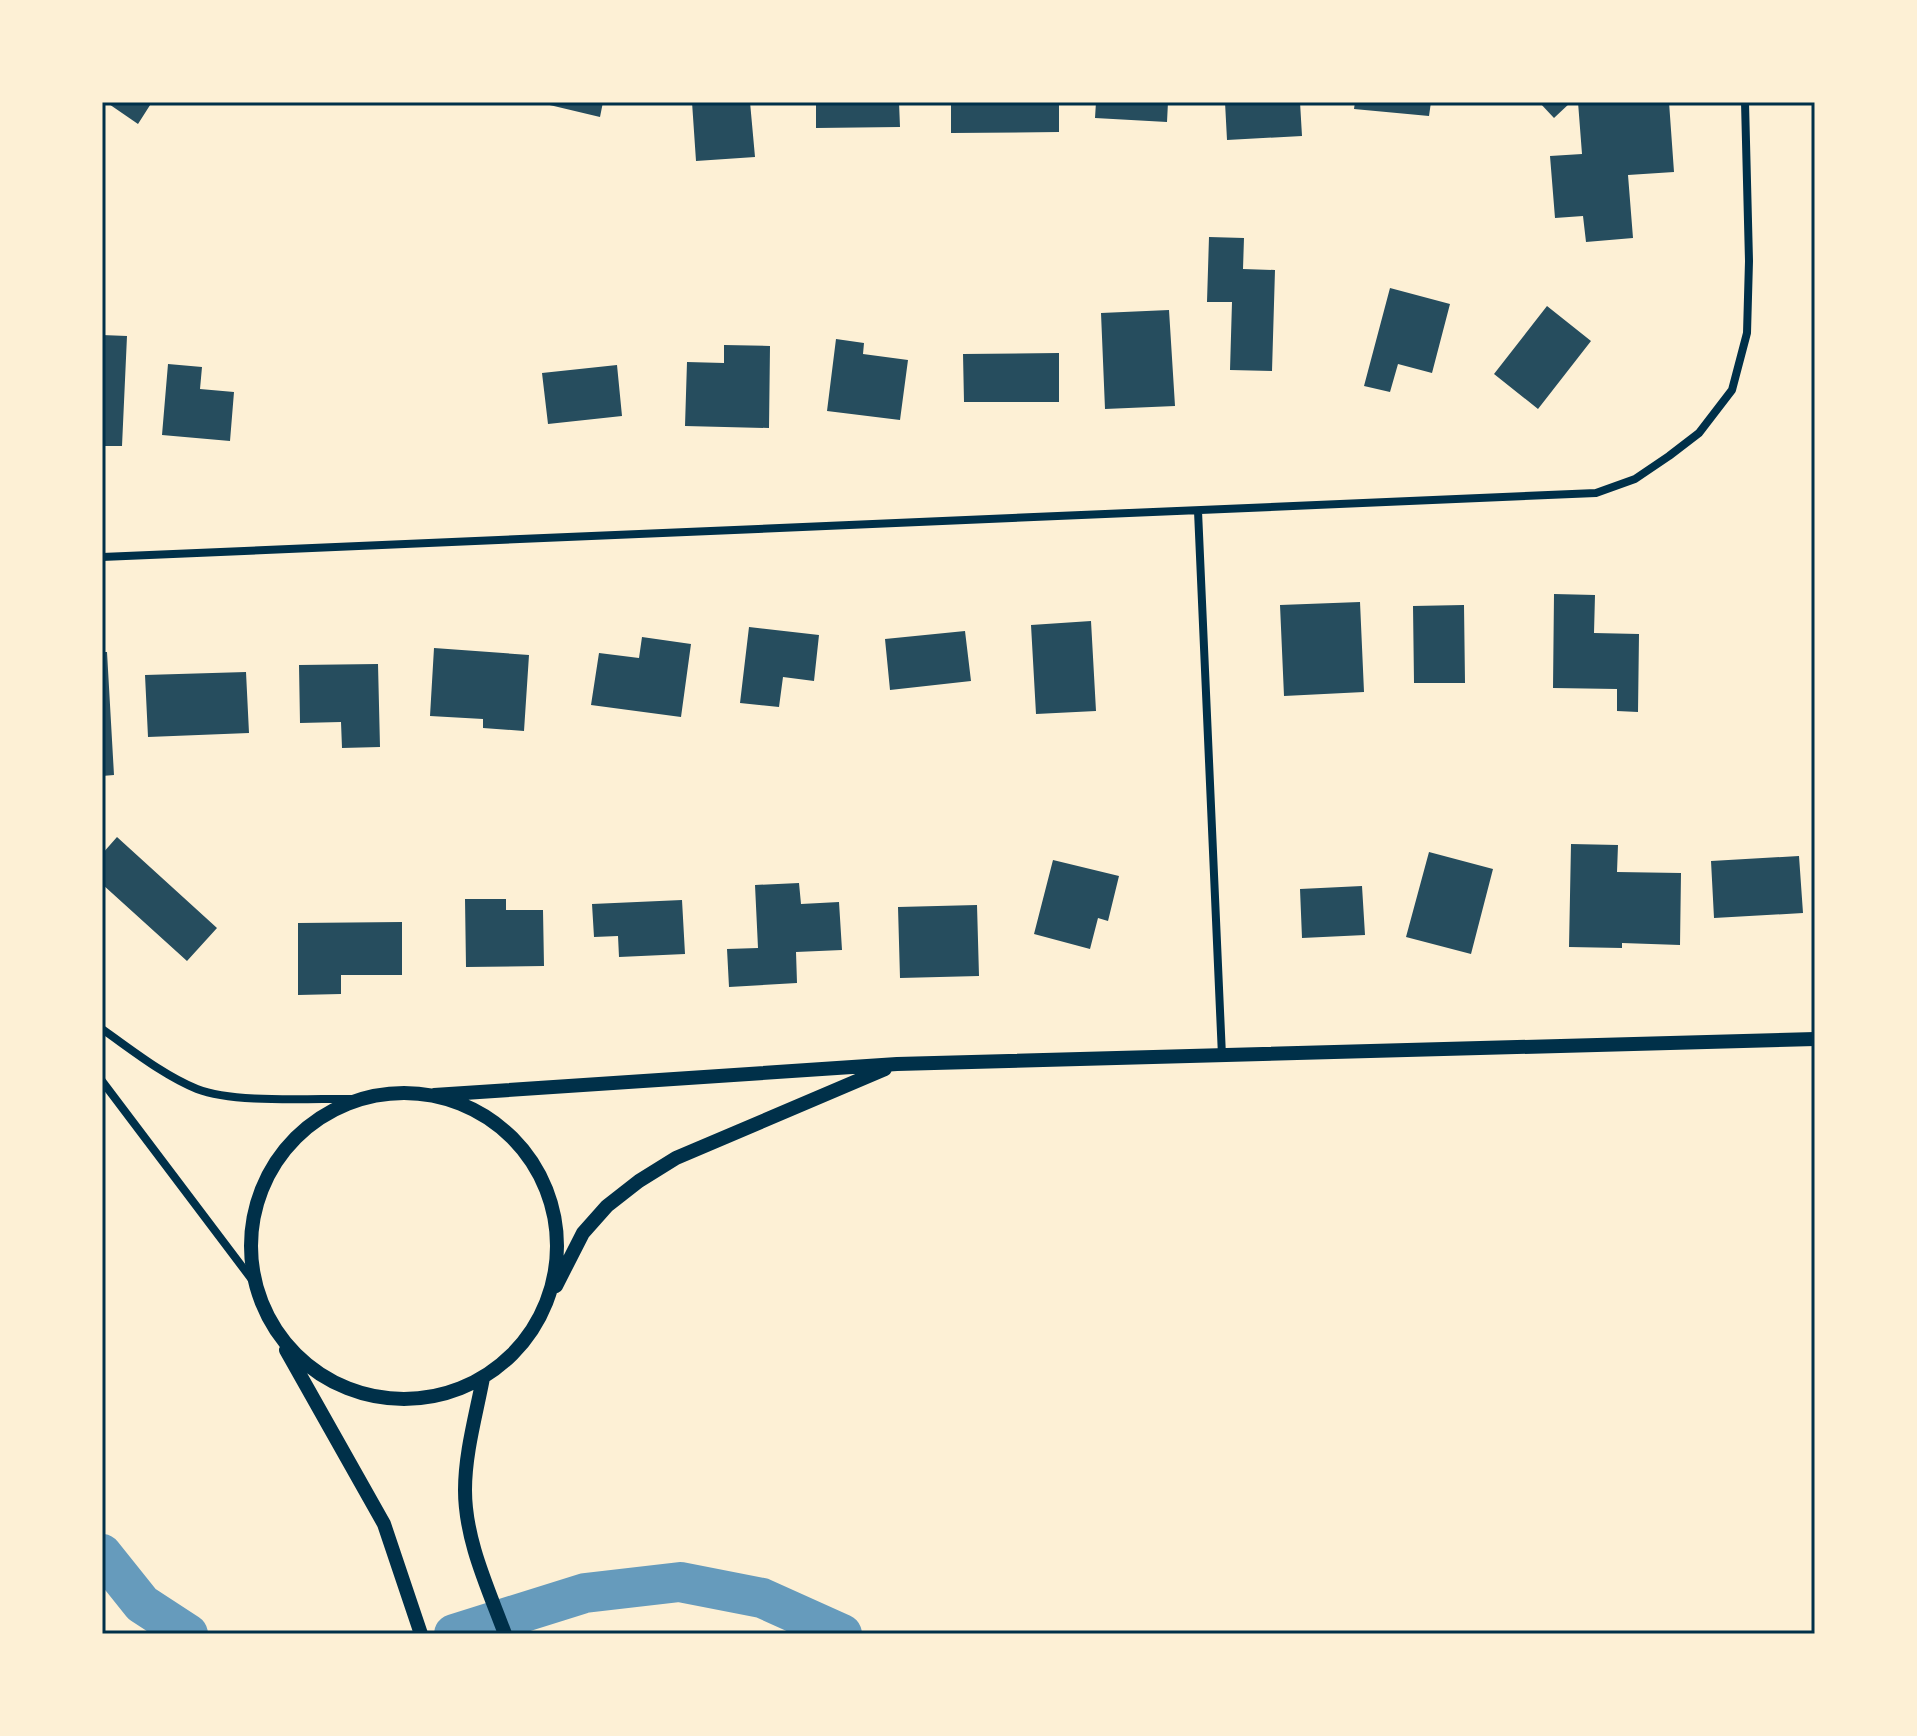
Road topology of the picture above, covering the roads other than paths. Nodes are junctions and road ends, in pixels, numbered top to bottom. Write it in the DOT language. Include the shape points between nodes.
graph roads {
  1 [pos="1745,102"];
  2 [pos="1198,511"];
  3 [pos="102,557"];
  4 [pos="102,1029"];
  5 [pos="1815,1039"];
  6 [pos="1222,1056"];
  7 [pos="897,1064"];
  8 [pos="102,1081"];
  9 [pos="434,1095"];
  10 [pos="359,1099"];
  11 [pos="253,1281"];
  12 [pos="548,1302"];
  13 [pos="278,1336"];
  14 [pos="483,1378"];
  15 [pos="419,1628"];
  16 [pos="505,1634"];
  1 -- 2 [label="street" via="1747,333 1732,390 1699,433 1669,456 1635,479 1596,493"];
  2 -- 3 [label="street"];
  2 -- 6 [label="street"];
  4 -- 10 [label="street" via="199,1089 240,1097"];
  5 -- 6 [label="street"];
  6 -- 7 [label="street"];
  7 -- 9 [label="street"];
  7 -- 12 [label="street" via="676,1158 639,1181 583,1233"];
  8 -- 11 [label="street"];
  9 -- 10 [label="street" via="396,1092"];
  9 -- 12 [label="street" via="483,1114 524,1150 550,1197 558,1249"];
  10 -- 11 [label="street" via="308,1125 270,1169 251,1224"];
  11 -- 13 [label="street"];
  12 -- 14 [label="street" via="510,1358"];
  13 -- 14 [label="street" via="320,1376 373,1397 430,1398"];
  13 -- 15 [label="street" via="384,1524"];
  14 -- 16 [label="street" via="465,1490 470,1536"];
}
